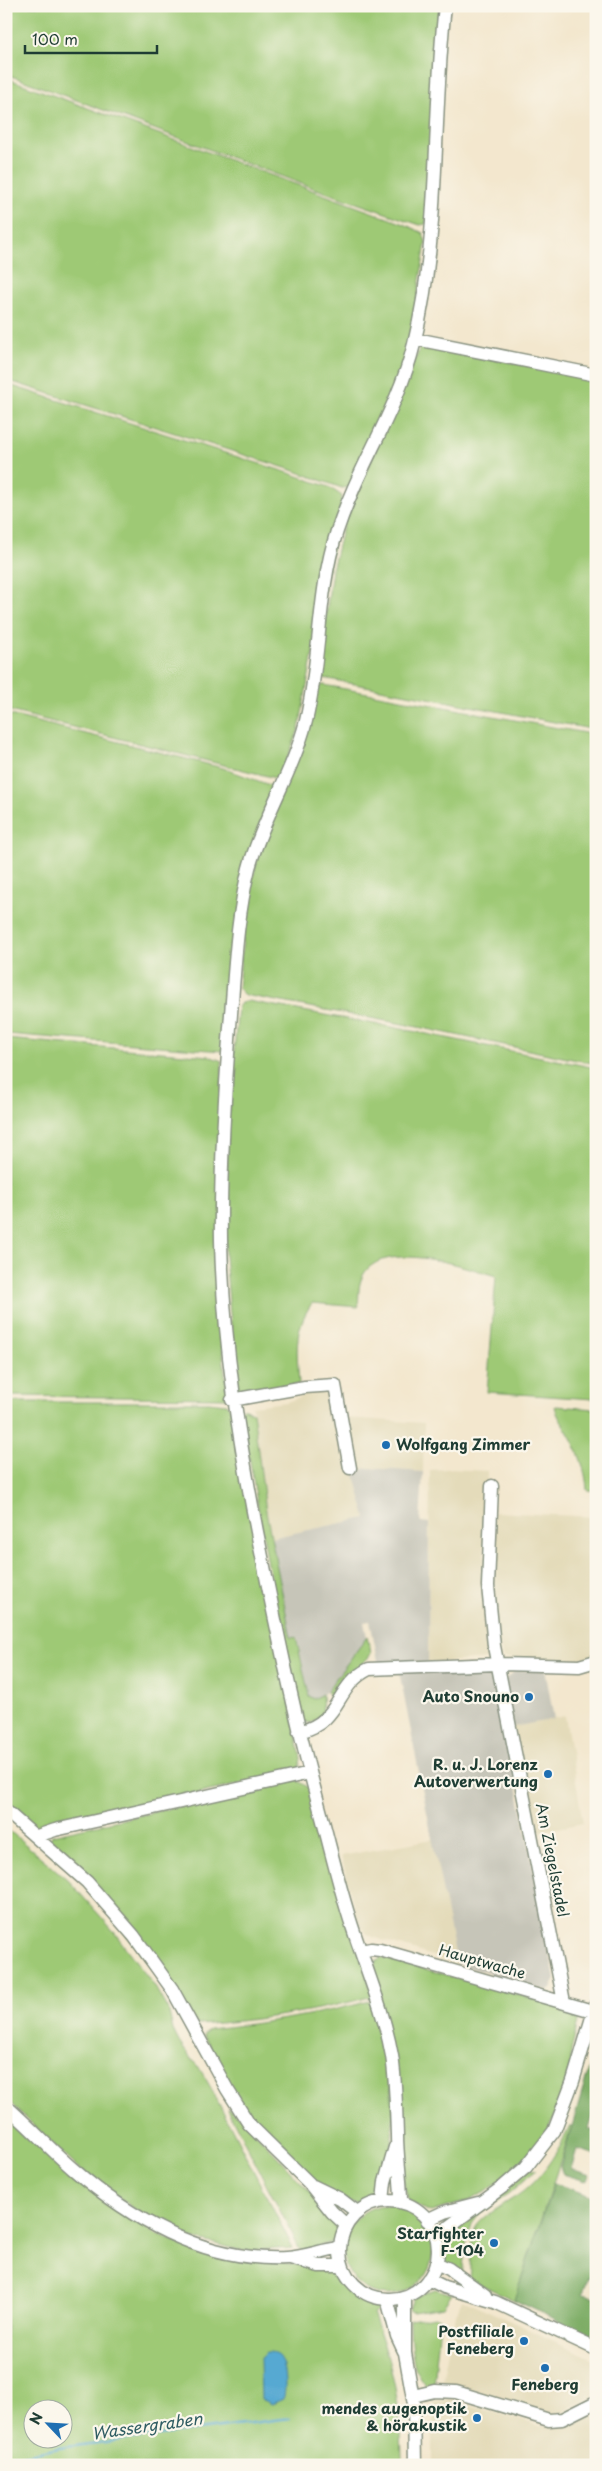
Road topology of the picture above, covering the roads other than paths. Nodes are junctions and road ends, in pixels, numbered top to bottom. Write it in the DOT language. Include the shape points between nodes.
graph roads {
  1 [pos="445,6"];
  2 [pos="416,339"];
  3 [pos="596,375"];
  4 [pos="232,1400"];
  5 [pos="350,1468"];
  6 [pos="492,1486"];
  7 [pos="596,1660"];
  8 [pos="498,1664"];
  9 [pos="299,1732"];
  10 [pos="310,1773"];
  11 [pos="6,1811"];
  12 [pos="37,1836"];
  13 [pos="361,1951"];
  14 [pos="564,2002"];
  15 [pos="595,2011"];
  16 [pos="6,2106"];
  17 [pos="396,2140"];
  18 [pos="309,2183"];
  19 [pos="383,2201"];
  20 [pos="401,2202"];
  21 [pos="480,2202"];
  22 [pos="357,2212"];
  23 [pos="428,2220"];
  24 [pos="346,2225"];
  25 [pos="436,2236"];
  26 [pos="339,2248"];
  27 [pos="288,2258"];
  28 [pos="436,2263"];
  29 [pos="342,2266"];
  30 [pos="428,2280"];
  31 [pos="405,2297"];
  32 [pos="387,2299"];
  33 [pos="495,2302"];
  34 [pos="596,2350"];
  35 [pos="406,2354"];
  36 [pos="413,2396"];
  37 [pos="596,2402"];
  38 [pos="415,2465"];
  1 -- 2 [label="street" via="436,93 431,232"];
  2 -- 3 [label="street"];
  2 -- 4 [label="street" via="401,389 351,495 335,538 306,718 294,757 255,850 241,910 224,1092 221,1196 222,1272"];
  4 -- 5 [label="street" via="335,1385"];
  4 -- 9 [label="street"];
  6 -- 8 [label="street, Am Ziegelstadel" via="488,1586"];
  7 -- 8 [label="street" via="579,1666"];
  8 -- 9 [label="street" via="369,1669 354,1678 329,1717 312,1729"];
  8 -- 14 [label="street, Am Ziegelstadel"];
  9 -- 10 [label="street"];
  10 -- 12 [label="street"];
  10 -- 13 [label="street"];
  11 -- 12 [label="street"];
  12 -- 18 [label="street" via="87,1882 134,1936 176,1995 240,2111 257,2133"];
  13 -- 14 [label="street, Hauptwache" via="380,1950"];
  13 -- 17 [label="street" via="392,2058"];
  14 -- 15 [label="street, Hauptwache"];
  15 -- 21 [label="street" via="554,2131 526,2166"];
  16 -- 27 [label="street" via="72,2168 142,2220 203,2246 254,2256"];
  17 -- 19 [label="street"];
  17 -- 20 [label="street"];
  18 -- 22 [label="street"];
  18 -- 24 [label="street"];
  19 -- 20 [label="street"];
  19 -- 22 [label="street"];
  20 -- 23 [label="street"];
  21 -- 23 [label="street"];
  21 -- 25 [label="street"];
  22 -- 24 [label="street"];
  23 -- 25 [label="street"];
  24 -- 26 [label="street"];
  25 -- 28 [label="street"];
  26 -- 27 [label="street"];
  26 -- 29 [label="street"];
  27 -- 29 [label="street" via="318,2266"];
  28 -- 30 [label="street"];
  28 -- 33 [label="street"];
  29 -- 32 [label="street" via="350,2281 362,2292"];
  30 -- 31 [label="street"];
  30 -- 33 [label="street"];
  31 -- 32 [label="street"];
  31 -- 35 [label="street"];
  32 -- 35 [label="street" via="397,2336"];
  33 -- 34 [label="street"];
  35 -- 36 [label="street"];
  36 -- 37 [label="street" via="456,2392 549,2420 568,2416"];
  36 -- 38 [label="street"];
}
